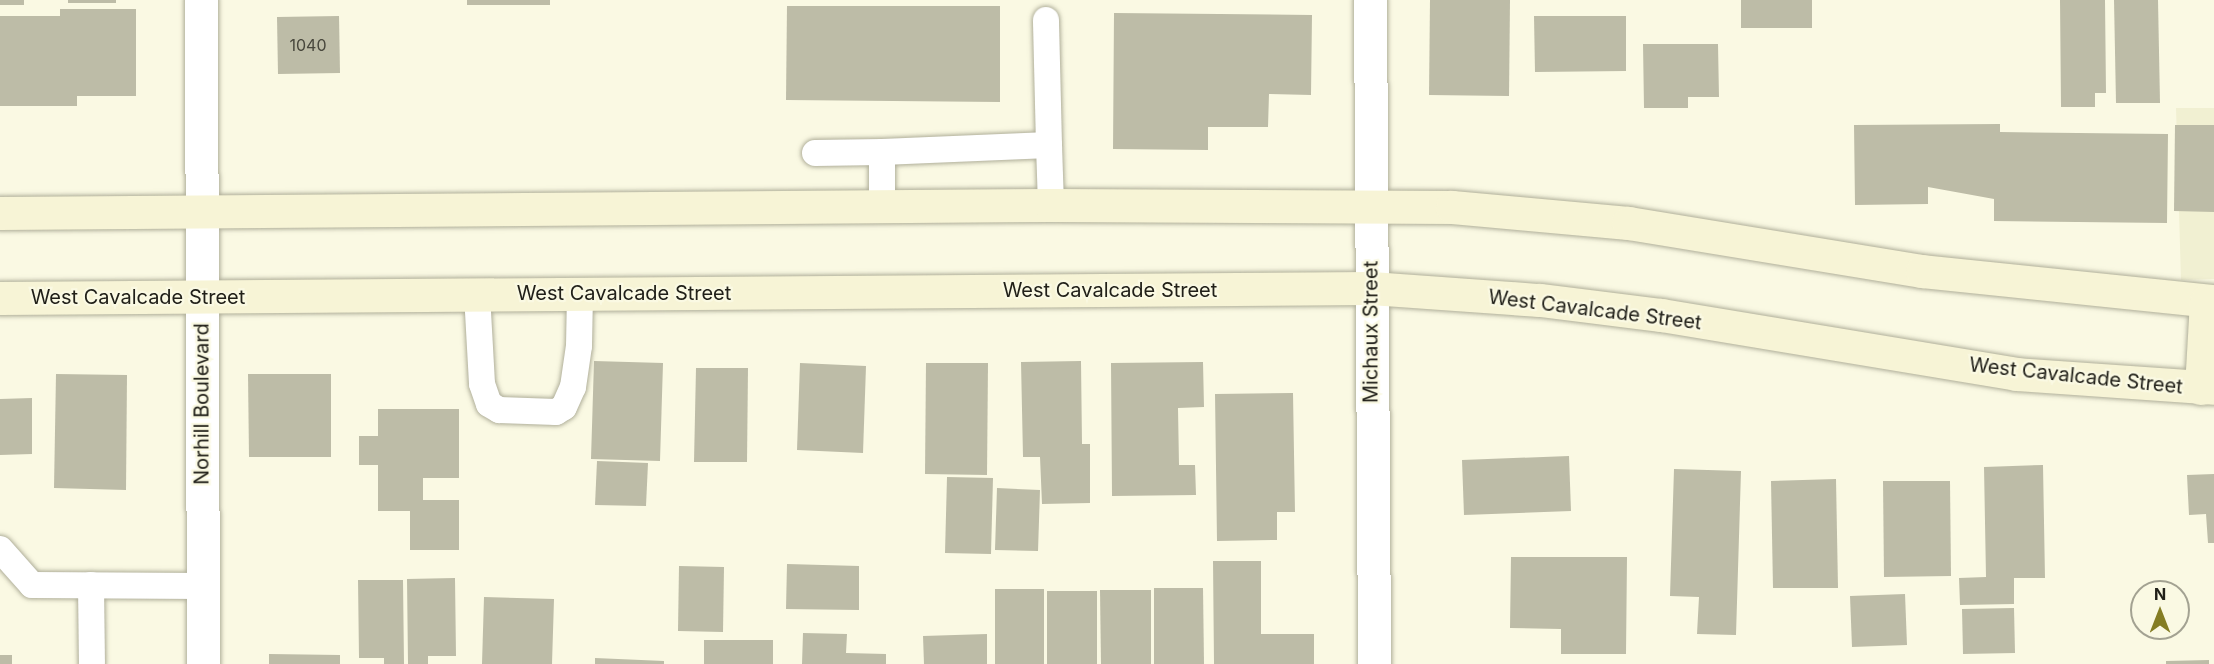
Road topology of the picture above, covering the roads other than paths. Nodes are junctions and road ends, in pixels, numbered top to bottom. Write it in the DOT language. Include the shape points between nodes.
graph roads {
  1 [pos="201,0"];
  2 [pos="1370,0"];
  3 [pos="1046,20"];
  4 [pos="1049,145"];
  5 [pos="882,152"];
  6 [pos="815,153"];
  7 [pos="1371,204"];
  8 [pos="1051,205"];
  9 [pos="882,206"];
  10 [pos="0,213"];
  11 [pos="201,213"];
  12 [pos="1371,288"];
  13 [pos="477,294"];
  14 [pos="580,294"];
  15 [pos="201,297"];
  16 [pos="0,298"];
  17 [pos="2210,301"];
  18 [pos="2208,388"];
  19 [pos="0,549"];
  20 [pos="90,585"];
  21 [pos="203,586"];
  22 [pos="92,664"];
  23 [pos="203,664"];
  24 [pos="1374,664"];
  1 -- 11 [label="street, Norhill Boulevard"];
  2 -- 7 [label="street, Michaux Street"];
  3 -- 4 [label="lane"];
  4 -- 5 [label="lane"];
  4 -- 8 [label="lane"];
  5 -- 6 [label="lane"];
  5 -- 9 [label="lane"];
  7 -- 8 [label="main road"];
  7 -- 12 [label="street, Michaux Street"];
  7 -- 17 [label="main road" via="1628,223 1922,271"];
  8 -- 9 [label="main road"];
  9 -- 11 [label="main road"];
  10 -- 11 [label="main road"];
  11 -- 15 [label="street, Norhill Boulevard"];
  12 -- 14 [label="main road, West Cavalcade Street"];
  12 -- 18 [label="main road, West Cavalcade Street" via="1540,300 1661,315 2016,374"];
  12 -- 24 [label="street, Michaux Street"];
  13 -- 14 [label="main road, West Cavalcade Street"];
  13 -- 14 [label="lane" via="482,384 489,404 499,410 556,412 564,407 573,387"];
  13 -- 15 [label="main road, West Cavalcade Street"];
  15 -- 16 [label="main road, West Cavalcade Street"];
  15 -- 21 [label="street, Norhill Boulevard"];
  17 -- 18 [label="main road"];
  19 -- 20 [label="lane" via="32,585"];
  20 -- 21 [label="lane"];
  20 -- 22 [label="lane"];
  21 -- 23 [label="street, Norhill Boulevard"];
}
